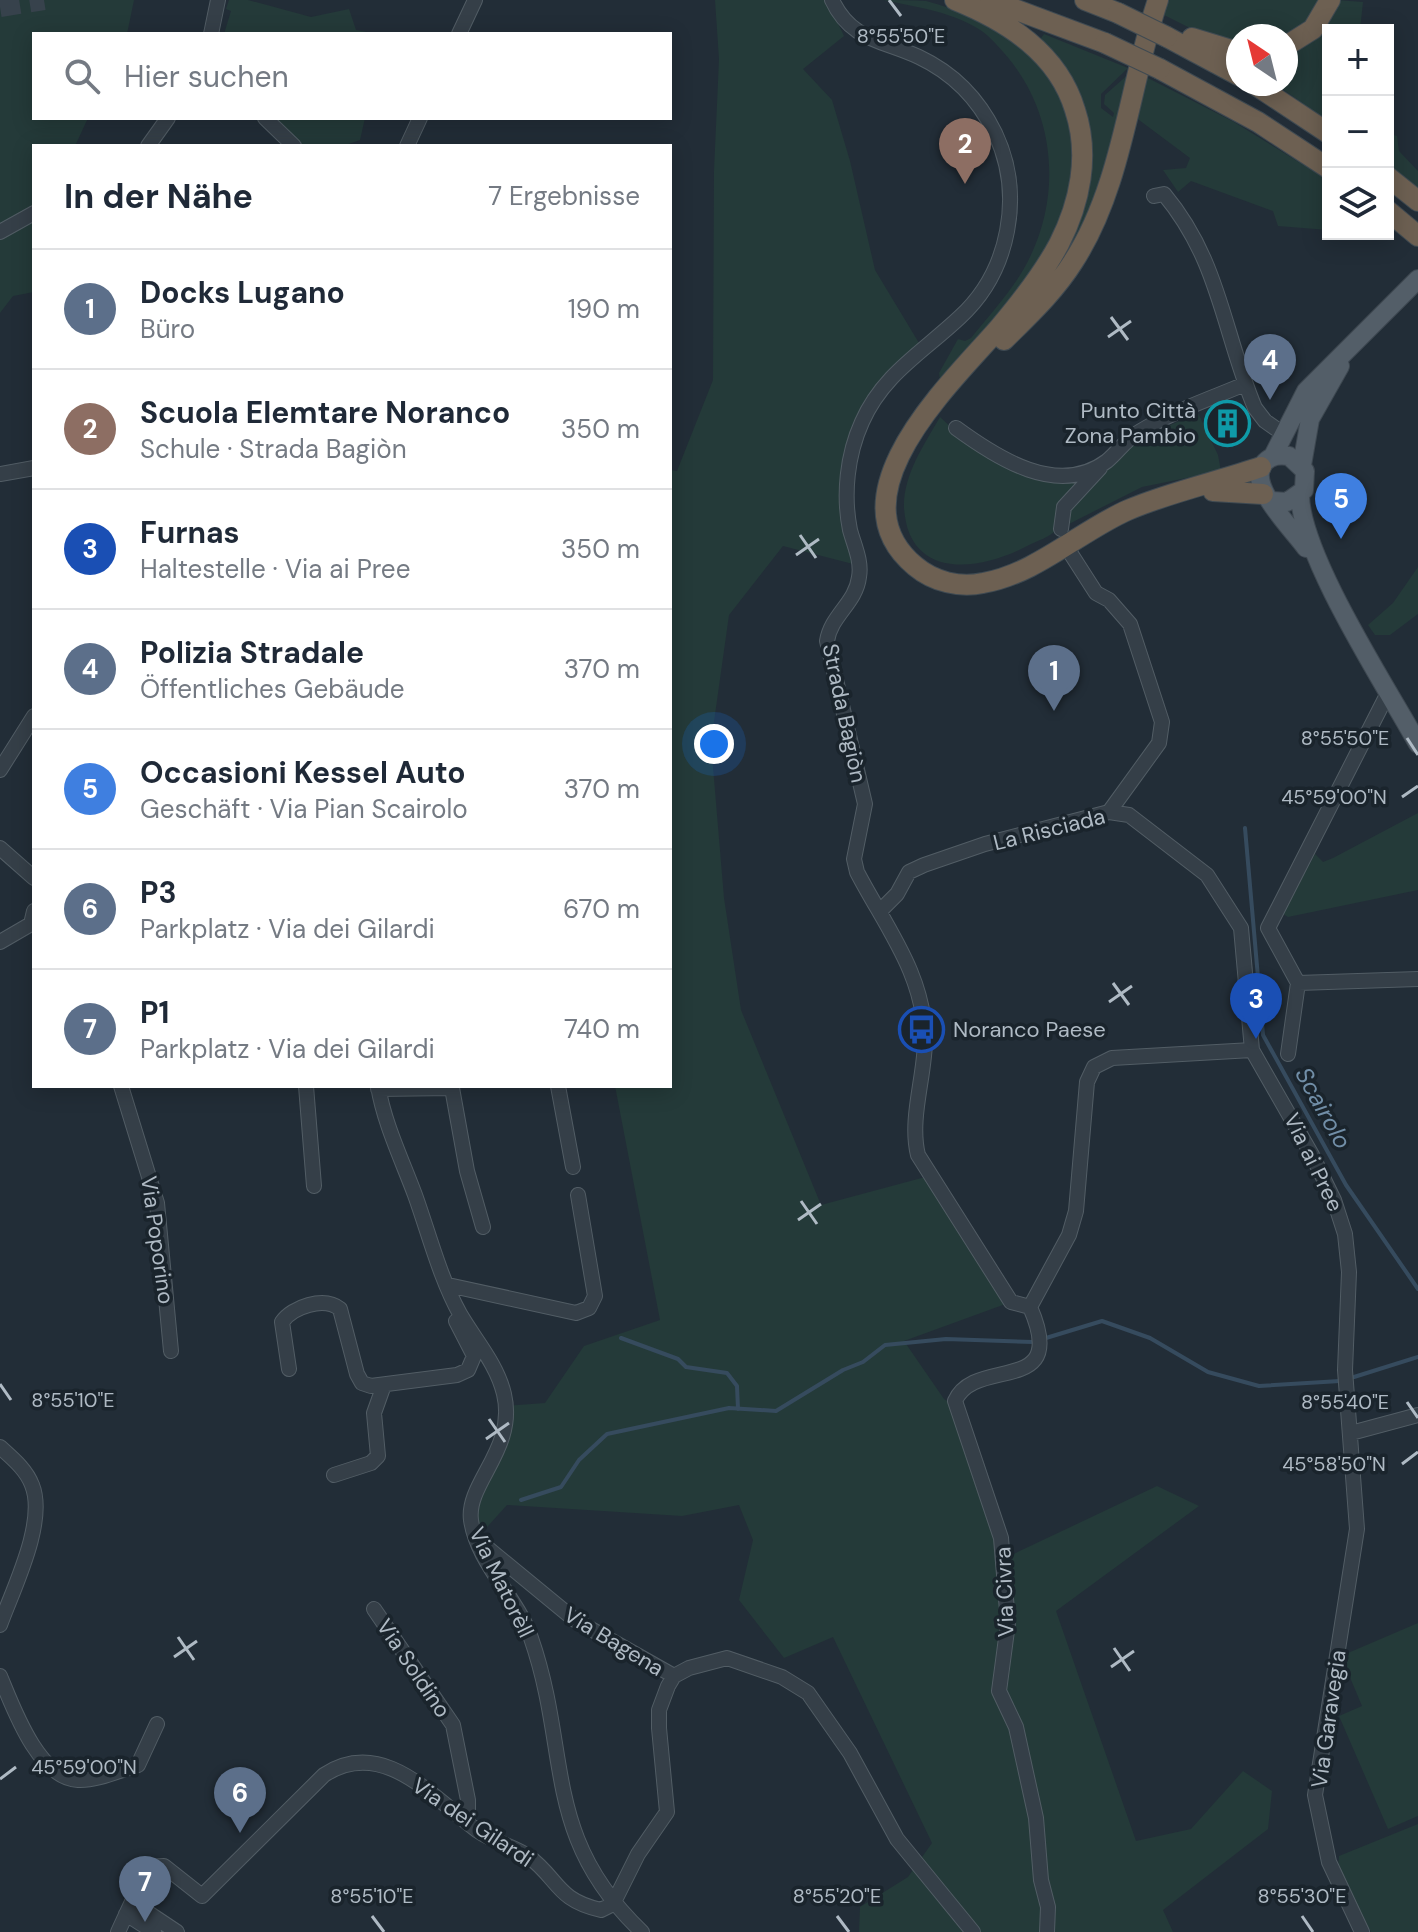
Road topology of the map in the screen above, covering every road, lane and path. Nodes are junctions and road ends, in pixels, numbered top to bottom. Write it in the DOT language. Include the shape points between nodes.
graph roads {
  1 [pos="218,0"];
  2 [pos="475,0"];
  3 [pos="832,0"];
  4 [pos="955,0"];
  5 [pos="990,0"];
  6 [pos="1085,0"];
  7 [pos="1158,0"];
  8 [pos="1330,0"];
  9 [pos="1117,6"];
  10 [pos="211,32"];
  11 [pos="460,32"];
  12 [pos="1168,32"];
  13 [pos="1298,38"];
  14 [pos="1226,49"];
  15 [pos="1226,68"];
  16 [pos="1272,96"];
  17 [pos="167,120"];
  18 [pos="267,120"];
  19 [pos="419,120"];
  20 [pos="1322,129"];
  21 [pos="149,144"];
  22 [pos="292,144"];
  23 [pos="408,144"];
  24 [pos="1322,164"];
  25 [pos="1394,182"];
  26 [pos="1154,196"];
  27 [pos="1418,201"];
  28 [pos="32,214"];
  29 [pos="1394,216"];
  30 [pos="0,232"];
  31 [pos="1418,236"];
  32 [pos="1418,279"];
  33 [pos="1354,343"];
  34 [pos="1245,384"];
  35 [pos="949,386"];
  36 [pos="956,428"];
  37 [pos="1285,435"];
  38 [pos="1107,461"];
  39 [pos="1267,462"];
  40 [pos="1302,465"];
  41 [pos="32,468"];
  42 [pos="0,474"];
  43 [pos="1173,495"];
  44 [pos="1300,495"];
  45 [pos="1267,498"];
  46 [pos="1061,529"];
  47 [pos="1071,554"];
  48 [pos="1327,577"];
  49 [pos="1389,691"];
  50 [pos="32,719"];
  51 [pos="1418,744"];
  52 [pos="0,770"];
  53 [pos="1109,812"];
  54 [pos="0,848"];
  55 [pos="32,876"];
  56 [pos="880,911"];
  57 [pos="32,921"];
  58 [pos="1241,928"];
  59 [pos="1268,928"];
  60 [pos="0,942"];
  61 [pos="1411,979"];
  62 [pos="1298,983"];
  63 [pos="1252,1050"];
  64 [pos="1288,1054"];
  65 [pos="122,1088"];
  66 [pos="306,1088"];
  67 [pos="378,1088"];
  68 [pos="558,1088"];
  69 [pos="573,1167"];
  70 [pos="314,1186"];
  71 [pos="578,1195"];
  72 [pos="483,1227"];
  73 [pos="448,1285"];
  74 [pos="1030,1307"];
  75 [pos="460,1314"];
  76 [pos="171,1351"];
  77 [pos="289,1369"];
  78 [pos="384,1385"];
  79 [pos="1418,1415"];
  80 [pos="1351,1433"];
  81 [pos="0,1447"];
  82 [pos="334,1475"];
  83 [pos="478,1537"];
  84 [pos="1354,1546"];
  85 [pos="513,1566"];
  86 [pos="497,1575"];
  87 [pos="374,1609"];
  88 [pos="0,1625"];
  89 [pos="0,1676"];
  90 [pos="674,1676"];
  91 [pos="157,1724"];
  92 [pos="468,1822"];
  93 [pos="613,1904"];
  94 [pos="129,1908"];
  95 [pos="118,1932"];
  96 [pos="154,1932"];
  97 [pos="177,1932"];
  98 [pos="642,1932"];
  99 [pos="973,1932"];
  100 [pos="1047,1932"];
  101 [pos="1362,1932"];
  1 -- 10 [label="street"];
  2 -- 11 [label="street"];
  3 -- 56 [label="street, Strada Bagiòn" via="848,26 864,38 920,58 967,92 1000,145 1010,193 1005,243 986,287 960,318 884,384 862,421 851,457 848,505 859,580 831,623 827,641 865,804 854,859"];
  4 -- 35 [label="highway" via="1003,23 1043,55 1075,107 1083,154 1071,216 1050,259"];
  5 -- 24 [label="highway, bridge" via="1160,69"];
  6 -- 9 [label="highway"];
  7 -- 35 [label="highway" via="1110,177 1082,249 1047,297"];
  8 -- 13 [label="highway" via="1313,29"];
  9 -- 12 [label="highway"];
  12 -- 14 [label="highway"];
  12 -- 15 [label="highway"];
  16 -- 20 [label="highway"];
  17 -- 21 [label="street"];
  18 -- 22 [label="street"];
  19 -- 23 [label="street"];
  25 -- 27 [label="highway"];
  26 -- 34 [label="street" via="1164,194 1188,223 1212,273"];
  28 -- 30 [label="street"];
  29 -- 31 [label="highway"];
  32 -- 33 [label="main road"];
  33 -- 37 [label="main road" via="1306,391"];
  33 -- 40 [label="main road" via="1315,406"];
  34 -- 37 [label="street" via="1265,421"];
  34 -- 38 [label="street" via="1144,429"];
  35 -- 43 [label="highway" via="904,446 886,501 890,529 903,554 938,580 965,585 994,581 1128,510"];
  36 -- 38 [label="street" via="980,446 1039,474 1080,473"];
  37 -- 39 [label="main road"];
  38 -- 46 [label="street" via="1067,502"];
  39 -- 40 [label="main road" via="1289,456"];
  39 -- 43 [label="highway"];
  39 -- 45 [label="main road" via="1258,481"];
  40 -- 44 [label="main road" via="1306,477"];
  41 -- 42 [label="street"];
  43 -- 45 [label="highway" via="1229,490"];
  44 -- 45 [label="main road" via="1287,502"];
  44 -- 48 [label="main road" via="1304,527"];
  45 -- 48 [label="main road"];
  47 -- 53 [label="street" via="1096,593 1130,624 1162,722 1159,743"];
  48 -- 49 [label="main road"];
  49 -- 51 [label="main road"];
  49 -- 59 [label="street"];
  50 -- 52 [label="street"];
  53 -- 56 [label="street, La Risciada" via="913,869"];
  53 -- 58 [label="street, La Risciada" via="1129,815 1207,875"];
  54 -- 55 [label="street"];
  56 -- 74 [label="street" via="923,1005 918,1155 1011,1302"];
  57 -- 60 [label="street"];
  58 -- 59 [label="street"];
  58 -- 63 [label="street, Via ai Pree"];
  59 -- 62 [label="street"];
  61 -- 62 [label="street"];
  62 -- 64 [label="street"];
  63 -- 74 [label="street" via="1112,1058 1094,1067 1087,1082 1076,1211 1069,1235"];
  63 -- 80 [label="street, Via ai Pree" via="1342,1218 1349,1272 1344,1328"];
  65 -- 76 [label="street, Via Poporino" via="157,1203"];
  66 -- 70 [label="street"];
  67 -- 72 [label="street" via="452,1088"];
  67 -- 73 [label="street, Via Matorèll"];
  68 -- 69 [label="street"];
  71 -- 73 [label="street" via="595,1296 589,1308 576,1313"];
  73 -- 75 [label="street, Via Matorèll"];
  74 -- 100 [label="street, Via Civra" via="1040,1350 1034,1361 1023,1370 969,1386 955,1401 1001,1538 1008,1623 999,1691 1016,1727 1036,1818"];
  75 -- 78 [label="street" via="456,1325 474,1356 468,1370"];
  75 -- 83 [label="street, Via Matorèll" via="495,1370 506,1406 498,1453 472,1504"];
  77 -- 78 [label="street" via="281,1329 284,1318 327,1302 344,1318 359,1379 366,1385"];
  78 -- 82 [label="street" via="374,1413 378,1456"];
  79 -- 80 [label="street"];
  80 -- 84 [label="street, Via ai Pree"];
  81 -- 88 [label="street" via="29,1479 36,1506 34,1528"];
  83 -- 85 [label="street, Via Bagena" via="492,1555"];
  83 -- 86 [label="street, Via Matorèll"];
  84 -- 101 [label="street, Via Garavegia" via="1315,1795 1329,1862"];
  85 -- 86 [label="street"];
  85 -- 90 [label="street, Via Bagena" via="575,1620"];
  86 -- 93 [label="street, Via Matorèll" via="523,1619 541,1668 568,1817"];
  87 -- 92 [label="street, Via Soldino" via="453,1725"];
  89 -- 91 [label="street" via="38,1753 66,1778 87,1780 143,1768"];
  90 -- 93 [label="street, Via Bagena" via="659,1710 667,1812"];
  90 -- 99 [label="street" via="727,1658 782,1677 808,1693 850,1753 897,1839"];
  92 -- 93 [label="street, Via dei Gilardi" via="527,1856 567,1897 601,1910"];
  92 -- 94 [label="street, Via dei Gilardi" via="391,1766 355,1761 324,1775 208,1893 197,1895 164,1866 153,1864"];
  93 -- 98 [label="street, Via Matorèll"];
  94 -- 95 [label="street, Via dei Gilardi"];
  94 -- 96 [label="street"];
  94 -- 97 [label="street"];
}
